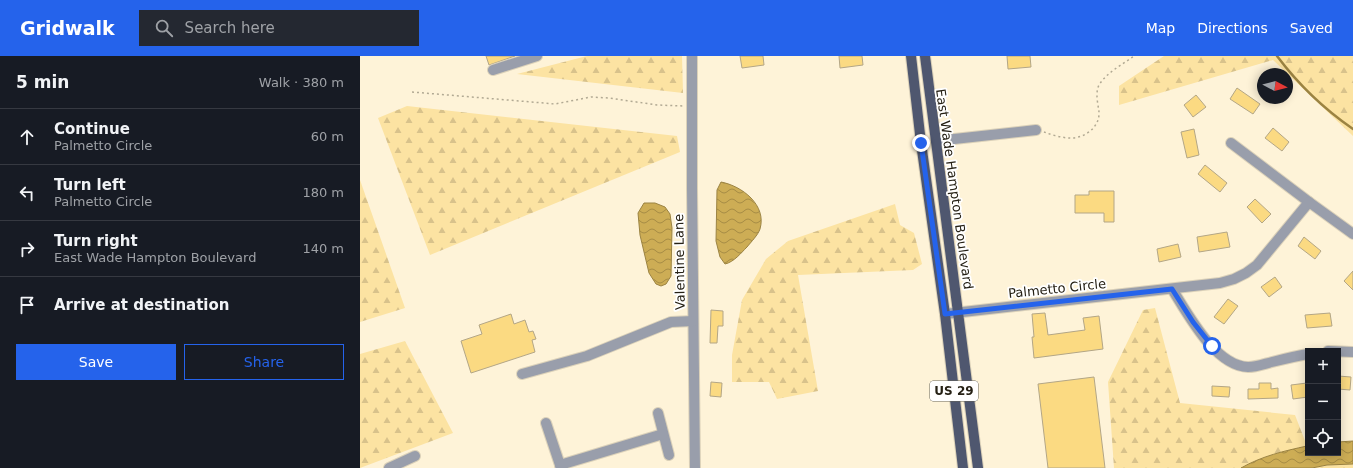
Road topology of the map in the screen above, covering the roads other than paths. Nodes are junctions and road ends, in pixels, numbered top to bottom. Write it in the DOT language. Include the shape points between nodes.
graph roads {
  1 [pos="537,56"];
  2 [pos="692,56"];
  3 [pos="910,56"];
  4 [pos="925,56"];
  5 [pos="493,70"];
  6 [pos="1036,130"];
  7 [pos="936,141"];
  8 [pos="1231,143"];
  9 [pos="1309,202"];
  10 [pos="1353,234"];
  11 [pos="1172,289"];
  12 [pos="958,312"];
  13 [pos="945,314"];
  14 [pos="693,321"];
  15 [pos="963,352"];
  16 [pos="1341,352"];
  17 [pos="1353,352"];
  18 [pos="950,353"];
  19 [pos="1305,355"];
  20 [pos="522,374"];
  21 [pos="658,413"];
  22 [pos="971,416"];
  23 [pos="958,417"];
  24 [pos="546,423"];
  25 [pos="664,434"];
  26 [pos="669,455"];
  27 [pos="415,456"];
  28 [pos="560,466"];
  29 [pos="394,467"];
  30 [pos="695,468"];
  31 [pos="963,468"];
  32 [pos="978,468"];
  1 -- 5 [label="street"];
  2 -- 14 [label="street, Valentine Lane"];
  3 -- 13 [label="main road, East Wade Hampton Boulevard / US 29"];
  4 -- 7 [label="main road, East Wade Hampton Boulevard / US 29"];
  6 -- 7 [label="street"];
  7 -- 12 [label="main road, East Wade Hampton Boulevard / US 29"];
  8 -- 9 [label="street"];
  9 -- 10 [label="street"];
  9 -- 11 [label="street, Palmetto Circle" via="1257,264 1246,273 1220,283"];
  11 -- 12 [label="street, Palmetto Circle"];
  11 -- 19 [label="street" via="1193,322 1227,361 1248,367"];
  12 -- 13 [label="street, Palmetto Circle"];
  12 -- 15 [label="main road, East Wade Hampton Boulevard / US 29"];
  13 -- 18 [label="main road, East Wade Hampton Boulevard / US 29"];
  14 -- 20 [label="street" via="671,322 588,356"];
  14 -- 30 [label="street, Valentine Lane"];
  15 -- 18 [label="main road"];
  15 -- 22 [label="main road, East Wade Hampton Boulevard / US 29"];
  16 -- 17 [label="street"];
  18 -- 23 [label="main road, East Wade Hampton Boulevard / US 29"];
  21 -- 25 [label="street"];
  22 -- 23 [label="main road"];
  22 -- 32 [label="main road, East Wade Hampton Boulevard / US 29"];
  23 -- 31 [label="main road, East Wade Hampton Boulevard / US 29"];
  24 -- 28 [label="street"];
  25 -- 26 [label="street"];
  25 -- 28 [label="street"];
  27 -- 29 [label="street"];
}
